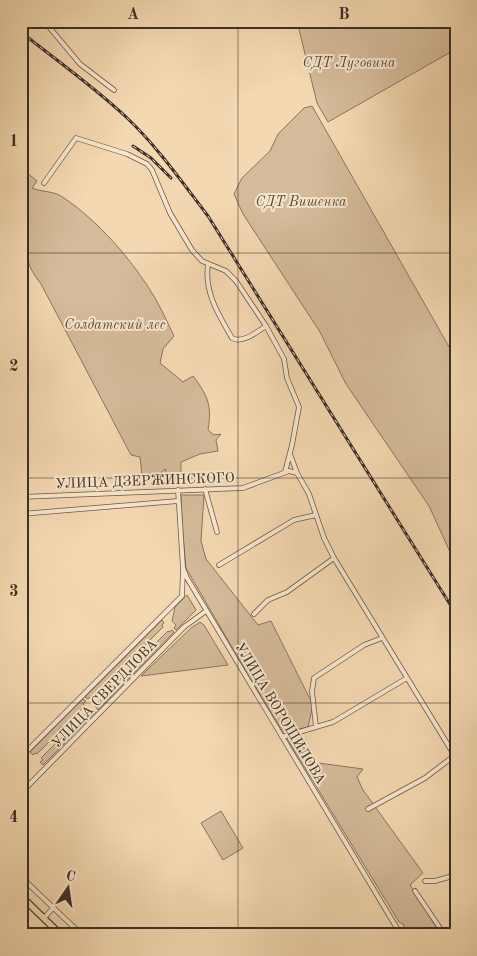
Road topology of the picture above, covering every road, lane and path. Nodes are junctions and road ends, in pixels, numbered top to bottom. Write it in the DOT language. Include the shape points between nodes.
graph roads {
  1 [pos="44,21"];
  2 [pos="114,90"];
  3 [pos="44,183"];
  4 [pos="208,264"];
  5 [pos="266,326"];
  6 [pos="290,454"];
  7 [pos="285,472"];
  8 [pos="297,473"];
  9 [pos="178,490"];
  10 [pos="205,490"];
  11 [pos="21,497"];
  12 [pos="178,502"];
  13 [pos="21,514"];
  14 [pos="316,515"];
  15 [pos="217,532"];
  16 [pos="334,558"];
  17 [pos="219,565"];
  18 [pos="183,568"];
  19 [pos="206,611"];
  20 [pos="254,614"];
  21 [pos="382,638"];
  22 [pos="407,678"];
  23 [pos="316,728"];
  24 [pos="282,737"];
  25 [pos="21,757"];
  26 [pos="455,757"];
  27 [pos="21,793"];
  28 [pos="368,809"];
  29 [pos="456,874"];
  30 [pos="21,878"];
  31 [pos="425,881"];
  32 [pos="416,892"];
  33 [pos="21,896"];
  34 [pos="53,908"];
  35 [pos="44,918"];
  36 [pos="456,927"];
  37 [pos="61,935"];
  38 [pos="82,935"];
  39 [pos="401,935"];
  40 [pos="443,935"];
  1 -- 2 [label="street" via="80,64"];
  3 -- 4 [label="street" via="76,138 114,149 147,164 179,230 197,256"];
  4 -- 5 [label="street" via="226,271 236,281"];
  4 -- 5 [label="street" via="206,280 214,308 232,338 240,340"];
  5 -- 6 [label="street" via="284,359 288,381 298,401"];
  6 -- 7 [label="street"];
  6 -- 8 [label="street"];
  7 -- 8 [label="street, УЛИЦА ДЗЕРЖИНСКОГО"];
  7 -- 10 [label="street, УЛИЦА ДЗЕРЖИНСКОГО" via="252,486"];
  8 -- 14 [label="street" via="310,494"];
  9 -- 10 [label="street, УЛИЦА ДЗЕРЖИНСКОГО"];
  9 -- 11 [label="street, УЛИЦА ДЗЕРЖИНСКОГО"];
  9 -- 12 [label="street, УЛИЦА ВОРОШИЛОВА"];
  10 -- 15 [label="street"];
  12 -- 13 [label="street, УЛИЦА ДЗЕРЖИНСКОГО"];
  12 -- 18 [label="street, УЛИЦА ВОРОШИЛОВА"];
  14 -- 16 [label="street"];
  14 -- 17 [label="street" via="294,520"];
  16 -- 20 [label="street" via="287,592 268,600"];
  16 -- 21 [label="street"];
  18 -- 19 [label="street, УЛИЦА ВОРОШИЛОВА"];
  18 -- 25 [label="street, УЛИЦА СВЕРДЛОВА" via="182,596"];
  19 -- 24 [label="street, УЛИЦА ВОРОШИЛОВА"];
  19 -- 27 [label="street, УЛИЦА СВЕРДЛОВА" via="184,627"];
  21 -- 22 [label="street"];
  21 -- 23 [label="street" via="364,645 314,678 312,691"];
  22 -- 23 [label="street" via="350,713"];
  22 -- 26 [label="street"];
  23 -- 24 [label="street"];
  24 -- 39 [label="street, УЛИЦА ВОРОШИЛОВА"];
  26 -- 28 [label="street" via="425,778"];
  29 -- 31 [label="street"];
  30 -- 34 [label="street"];
  32 -- 40 [label="street"];
  33 -- 35 [label="main road"];
  34 -- 35 [label="street"];
  34 -- 38 [label="street"];
  35 -- 37 [label="main road"];
  36 -- 40 [label="street"];
}
